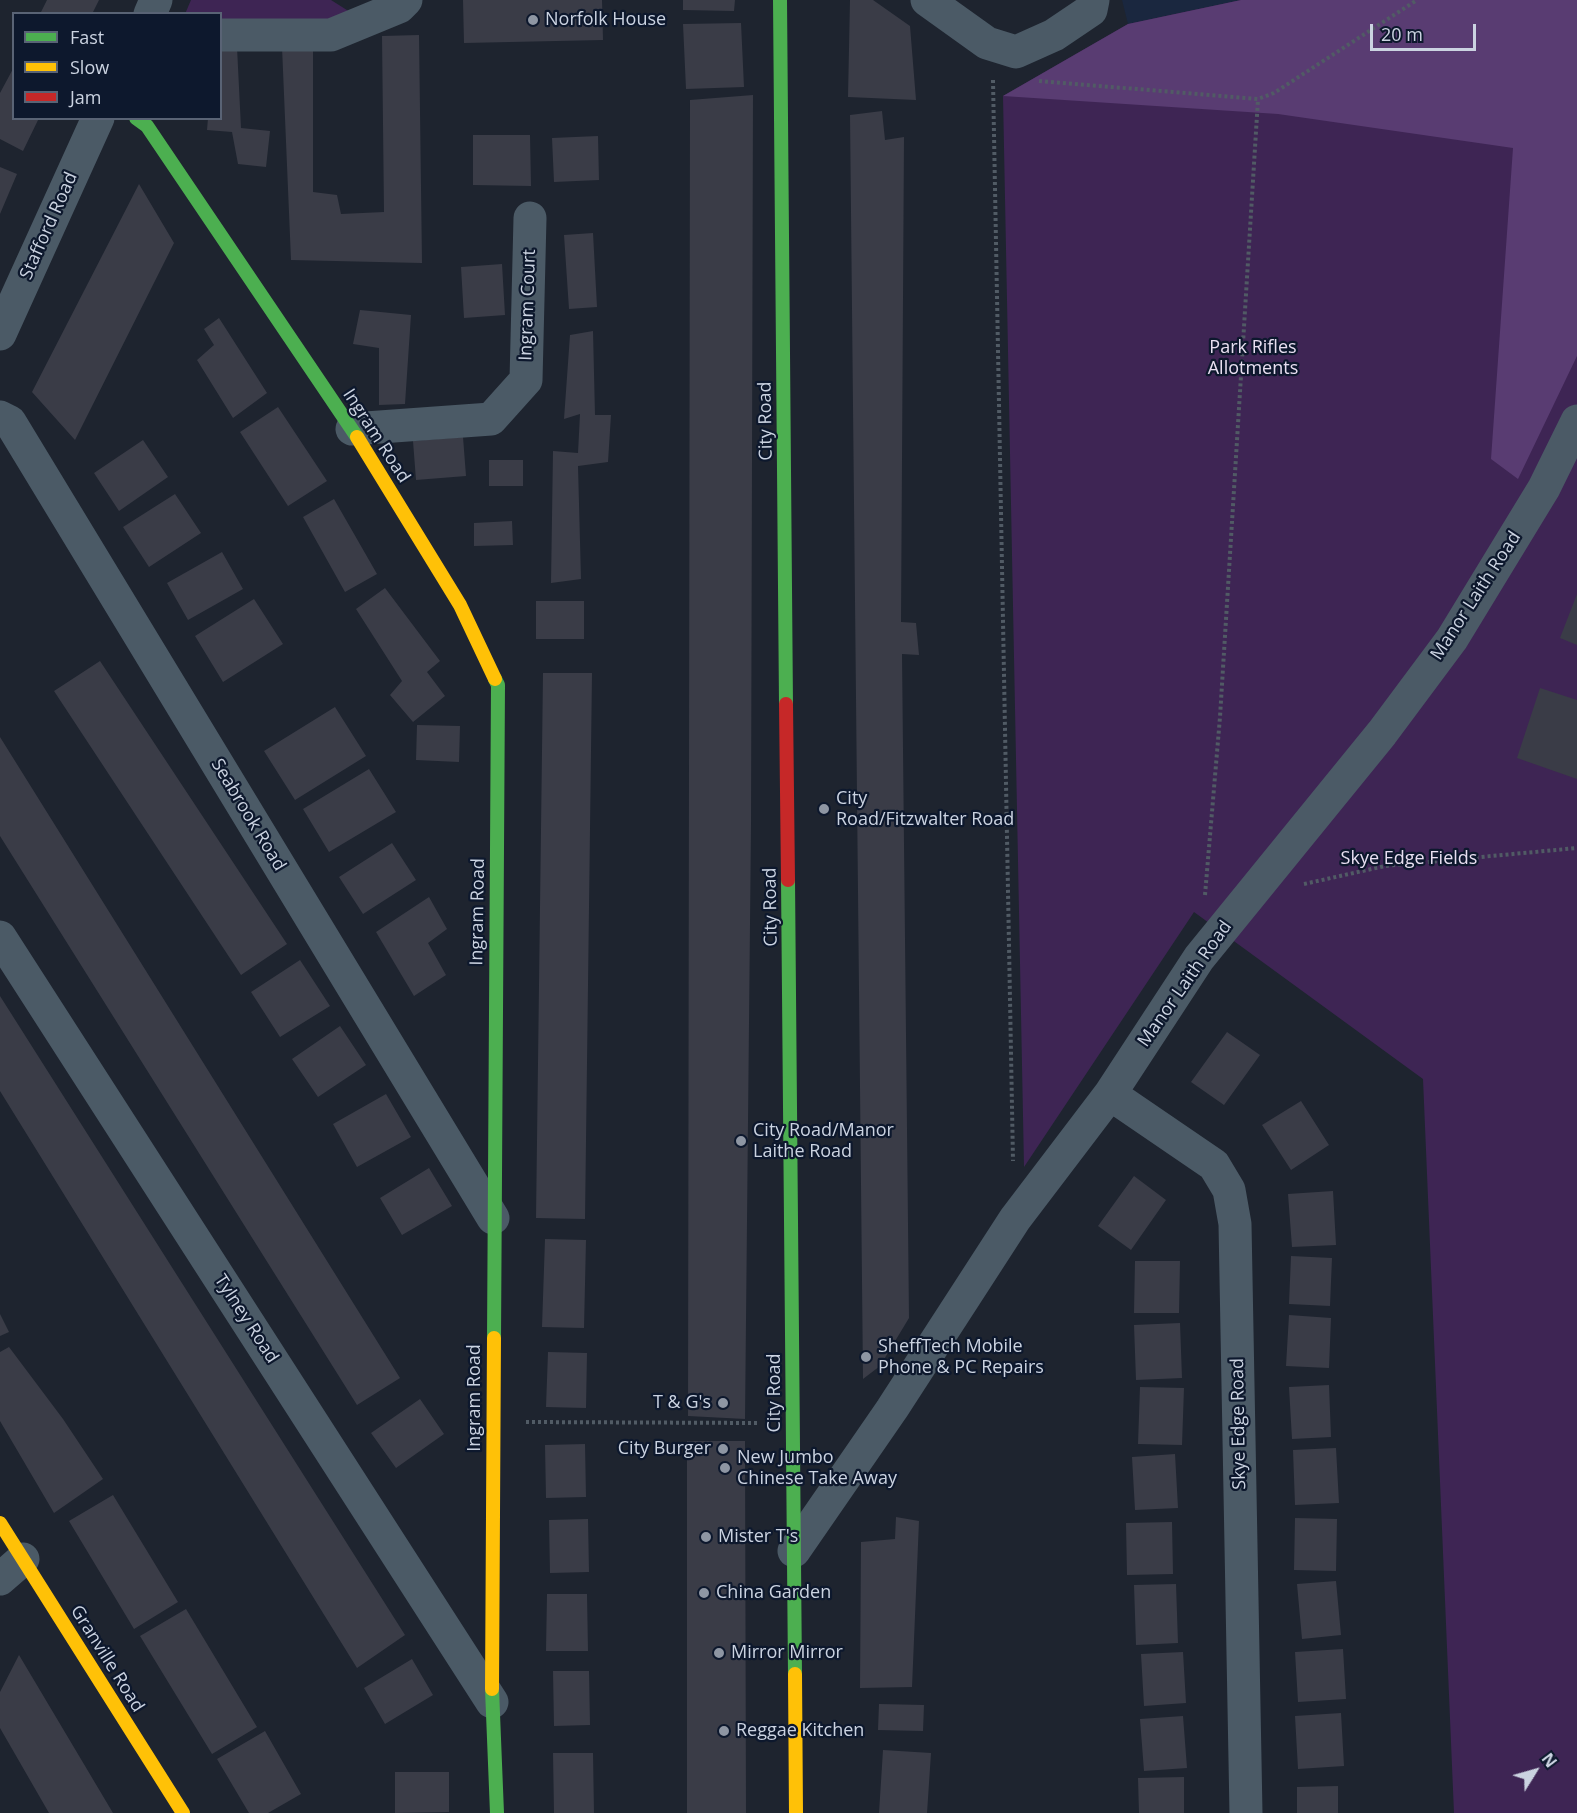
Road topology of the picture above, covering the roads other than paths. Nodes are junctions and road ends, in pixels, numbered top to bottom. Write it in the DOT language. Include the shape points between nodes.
graph roads {
  1 [pos="405,0"];
  2 [pos="780,0"];
  3 [pos="927,0"];
  4 [pos="1093,0"];
  5 [pos="222,35"];
  6 [pos="97,120"];
  7 [pos="139,120"];
  8 [pos="530,218"];
  9 [pos="0,334"];
  10 [pos="0,417"];
  11 [pos="1577,421"];
  12 [pos="352,429"];
  13 [pos="0,937"];
  14 [pos="1110,1094"];
  15 [pos="493,1218"];
  16 [pos="0,1523"];
  17 [pos="794,1551"];
  18 [pos="11,1569"];
  19 [pos="492,1702"];
  20 [pos="183,1813"];
  21 [pos="497,1813"];
  22 [pos="796,1813"];
  23 [pos="1246,1813"];
  1 -- 5 [label="street" via="399,7 332,34"];
  2 -- 17 [label="main road, City Road"];
  3 -- 4 [label="street" via="987,43 1016,52 1063,29 1091,10"];
  6 -- 9 [label="street, Stafford Road"];
  7 -- 12 [label="main road, Ingram Road" via="147,126"];
  8 -- 12 [label="street, Ingram Court" via="526,380 491,419"];
  10 -- 15 [label="street, Seabrook Road" via="10,422"];
  11 -- 14 [label="street, Manor Laith Road" via="1544,488 1452,639 1382,733 1199,958"];
  12 -- 15 [label="main road, Ingram Road" via="460,605 498,685"];
  13 -- 19 [label="street, Tylney Road"];
  14 -- 17 [label="street, Manor Laith Road" via="1015,1219"];
  14 -- 23 [label="street, Skye Edge Road" via="1214,1165 1229,1190 1235,1224"];
  15 -- 19 [label="main road, Ingram Road"];
  16 -- 18 [label="main road, Granville Road"];
  17 -- 22 [label="main road, City Road"];
  18 -- 20 [label="main road, Granville Road"];
  19 -- 21 [label="main road, Ingram Road"];
}
